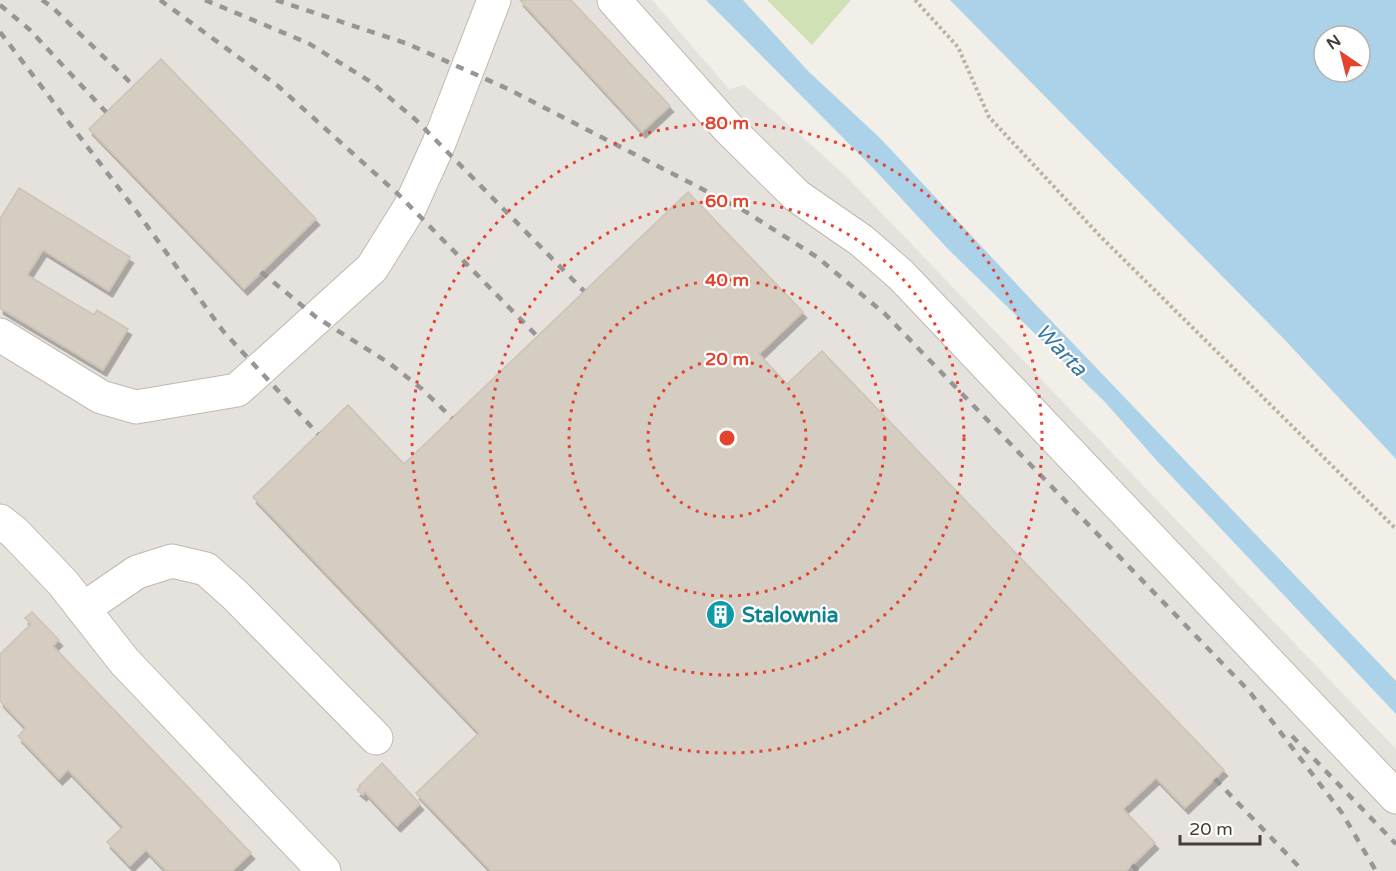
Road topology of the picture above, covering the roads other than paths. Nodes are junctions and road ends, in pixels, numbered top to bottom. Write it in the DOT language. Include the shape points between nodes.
graph roads {
  1 [pos="494,0"];
  2 [pos="614,0"];
  3 [pos="0,335"];
  4 [pos="0,521"];
  5 [pos="84,609"];
  6 [pos="376,738"];
  7 [pos="1396,798"];
  8 [pos="324,871"];
  1 -- 3 [label="lane" via="435,154 410,207 372,268 237,390 136,407 102,397"];
  2 -- 7 [label="lane" via="728,128 797,196 862,241 901,275"];
  4 -- 5 [label="lane"];
  5 -- 6 [label="lane" via="136,572 172,561 206,569"];
  5 -- 8 [label="lane" via="124,661"];
}
